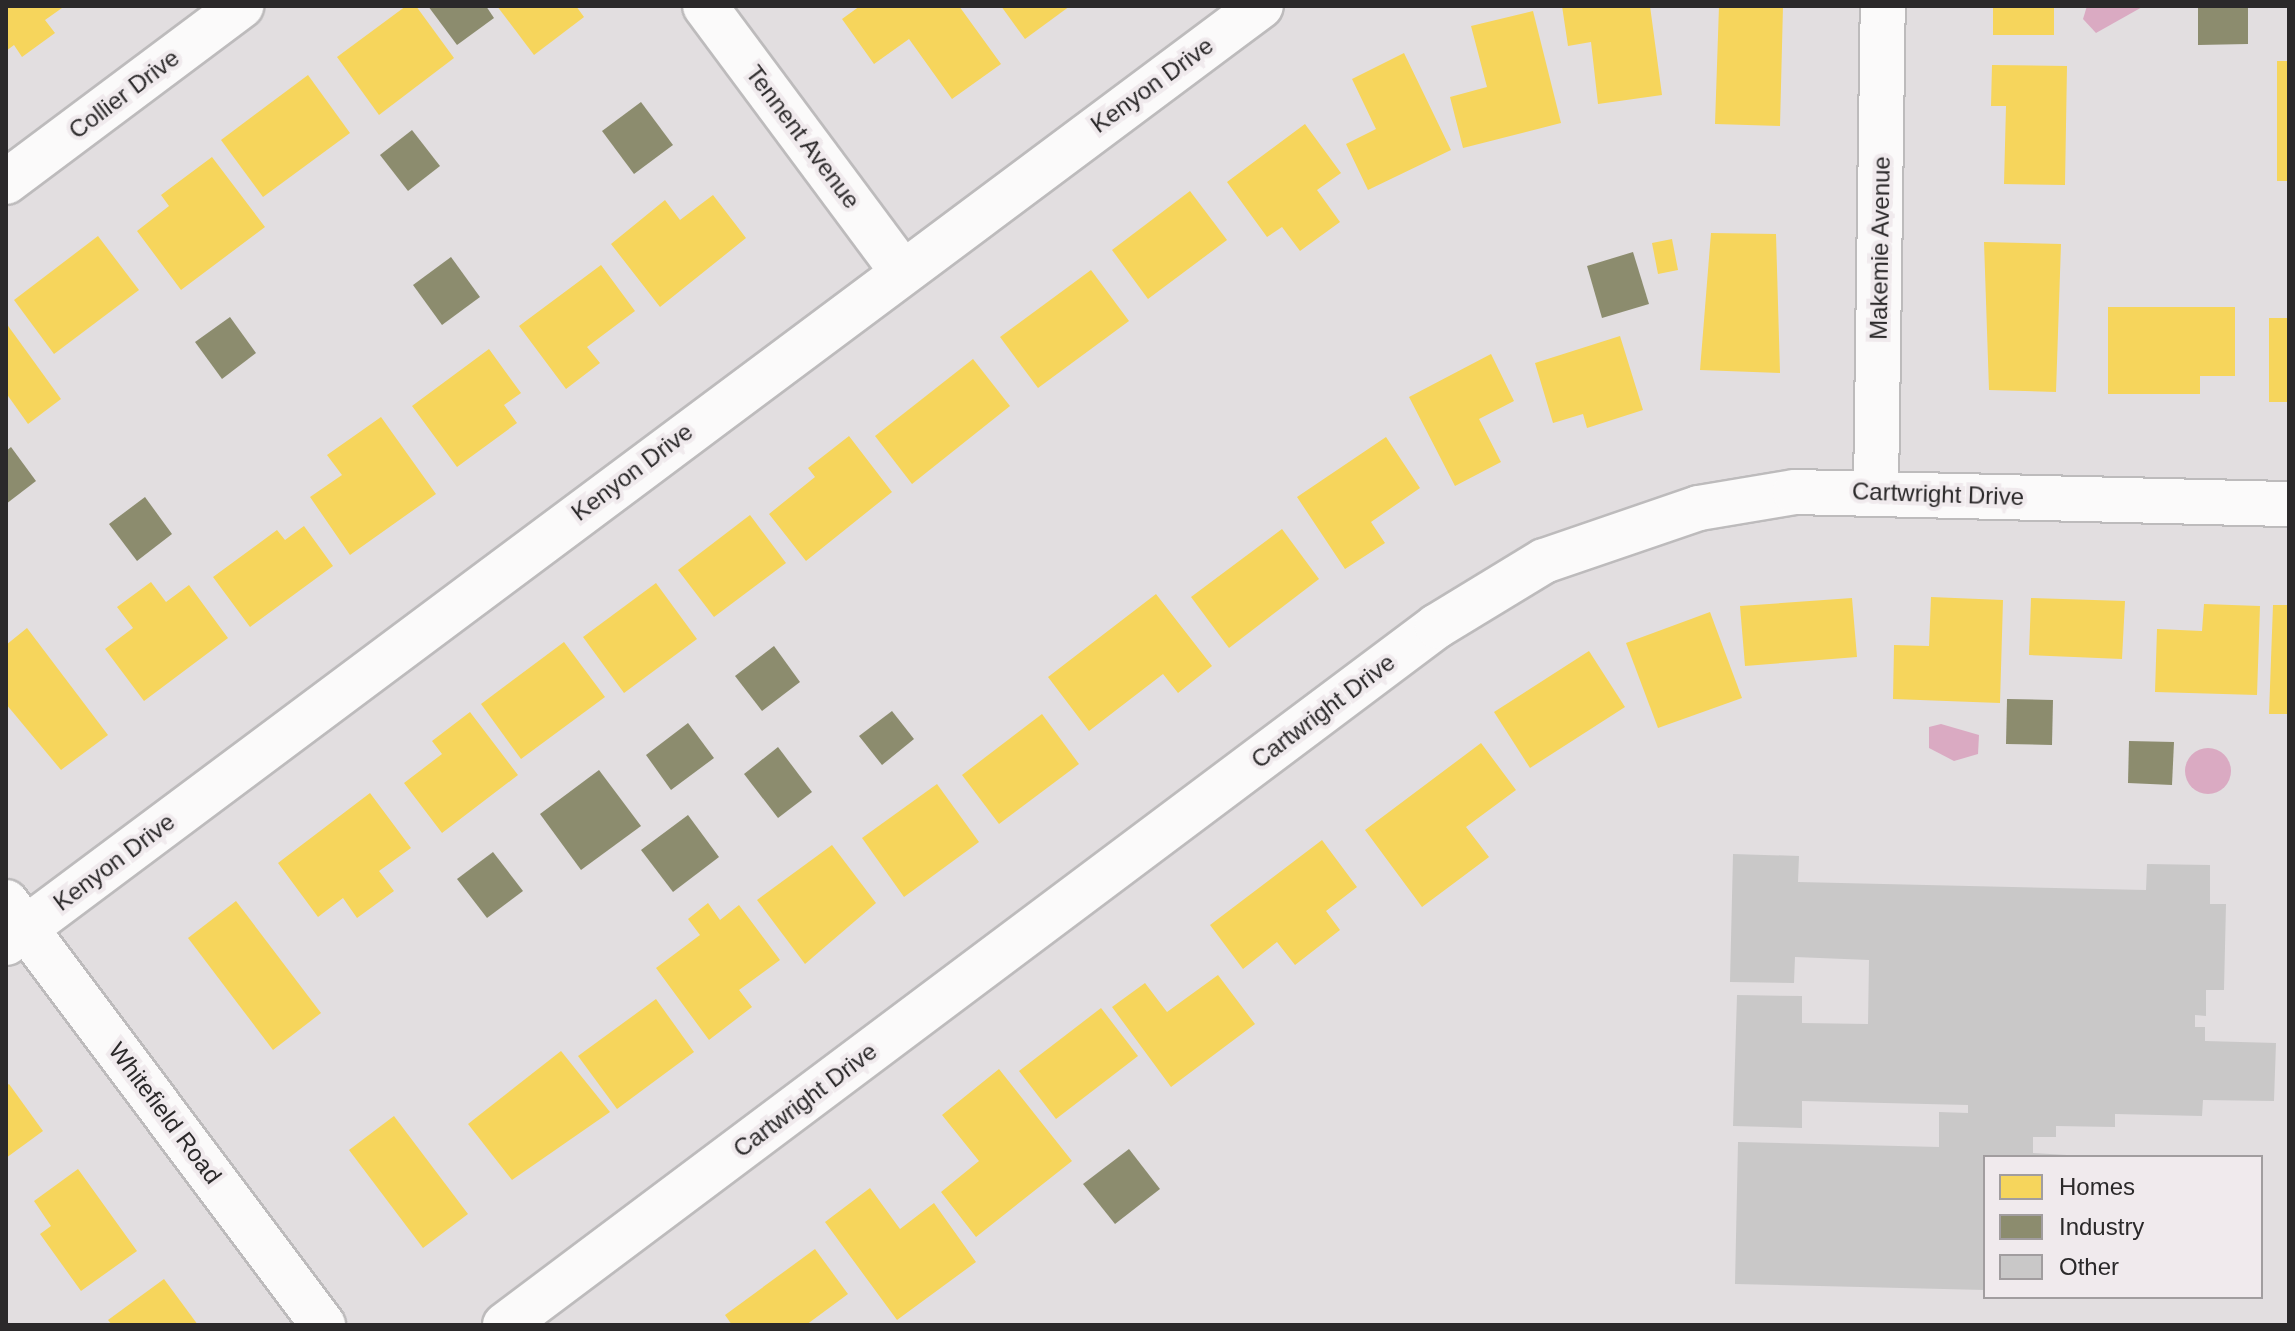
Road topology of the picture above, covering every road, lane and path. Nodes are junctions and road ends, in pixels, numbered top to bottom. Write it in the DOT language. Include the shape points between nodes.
graph roads {
  1 [pos="241,6"];
  2 [pos="705,6"];
  3 [pos="1261,6"];
  4 [pos="1883,6"];
  5 [pos="6,182"];
  6 [pos="900,269"];
  7 [pos="1876,490"];
  8 [pos="2289,504"];
  9 [pos="13,924"];
  10 [pos="323,1325"];
  11 [pos="505,1325"];
  1 -- 5 [label="street, Collier Drive"];
  2 -- 6 [label="street, Tennent Avenue"];
  3 -- 6 [label="street, Kenyon Drive"];
  4 -- 7 [label="street, Makemie Avenue"];
  6 -- 9 [label="street, Kenyon Drive"];
  7 -- 8 [label="street, Cartwright Drive"];
  7 -- 11 [label="street, Cartwright Drive" via="1699,508 1544,561 1437,626"];
  9 -- 10 [label="street, Whitefield Road"];
}
